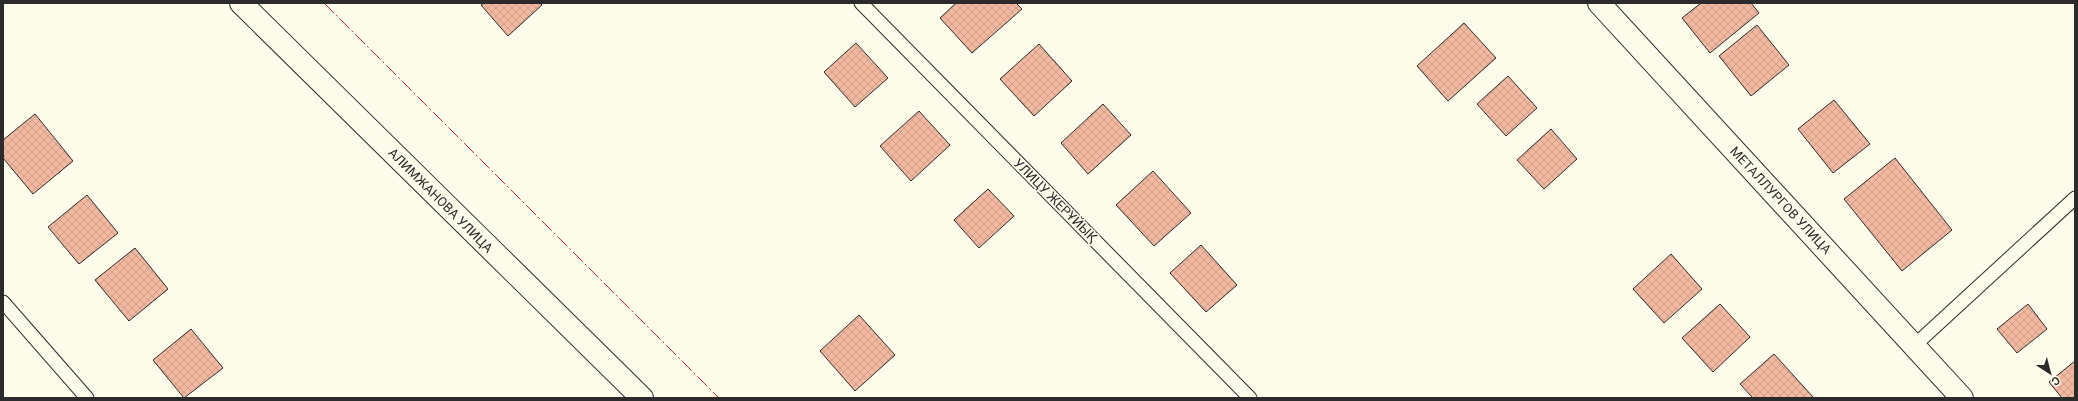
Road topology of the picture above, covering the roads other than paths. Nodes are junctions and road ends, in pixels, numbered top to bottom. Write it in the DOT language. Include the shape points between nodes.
graph roads {
  1 [pos="241,3"];
  2 [pos="861,3"];
  3 [pos="1599,3"];
  4 [pos="2075,198"];
  5 [pos="3,302"];
  6 [pos="1915,345"];
  7 [pos="87,398"];
  8 [pos="642,398"];
  9 [pos="1250,398"];
  10 [pos="1962,398"];
  1 -- 8 [label="street, АЛИМЖАНОВА УЛИЦА"];
  2 -- 9 [label="lane, УЛИЦУ ЖЕРҰЙЫҚ"];
  3 -- 6 [label="street, МЕТАЛЛУРГОВ УЛИЦА"];
  4 -- 6 [label="lane"];
  5 -- 7 [label="lane"];
  6 -- 10 [label="street, МЕТАЛЛУРГОВ УЛИЦА"];
}
